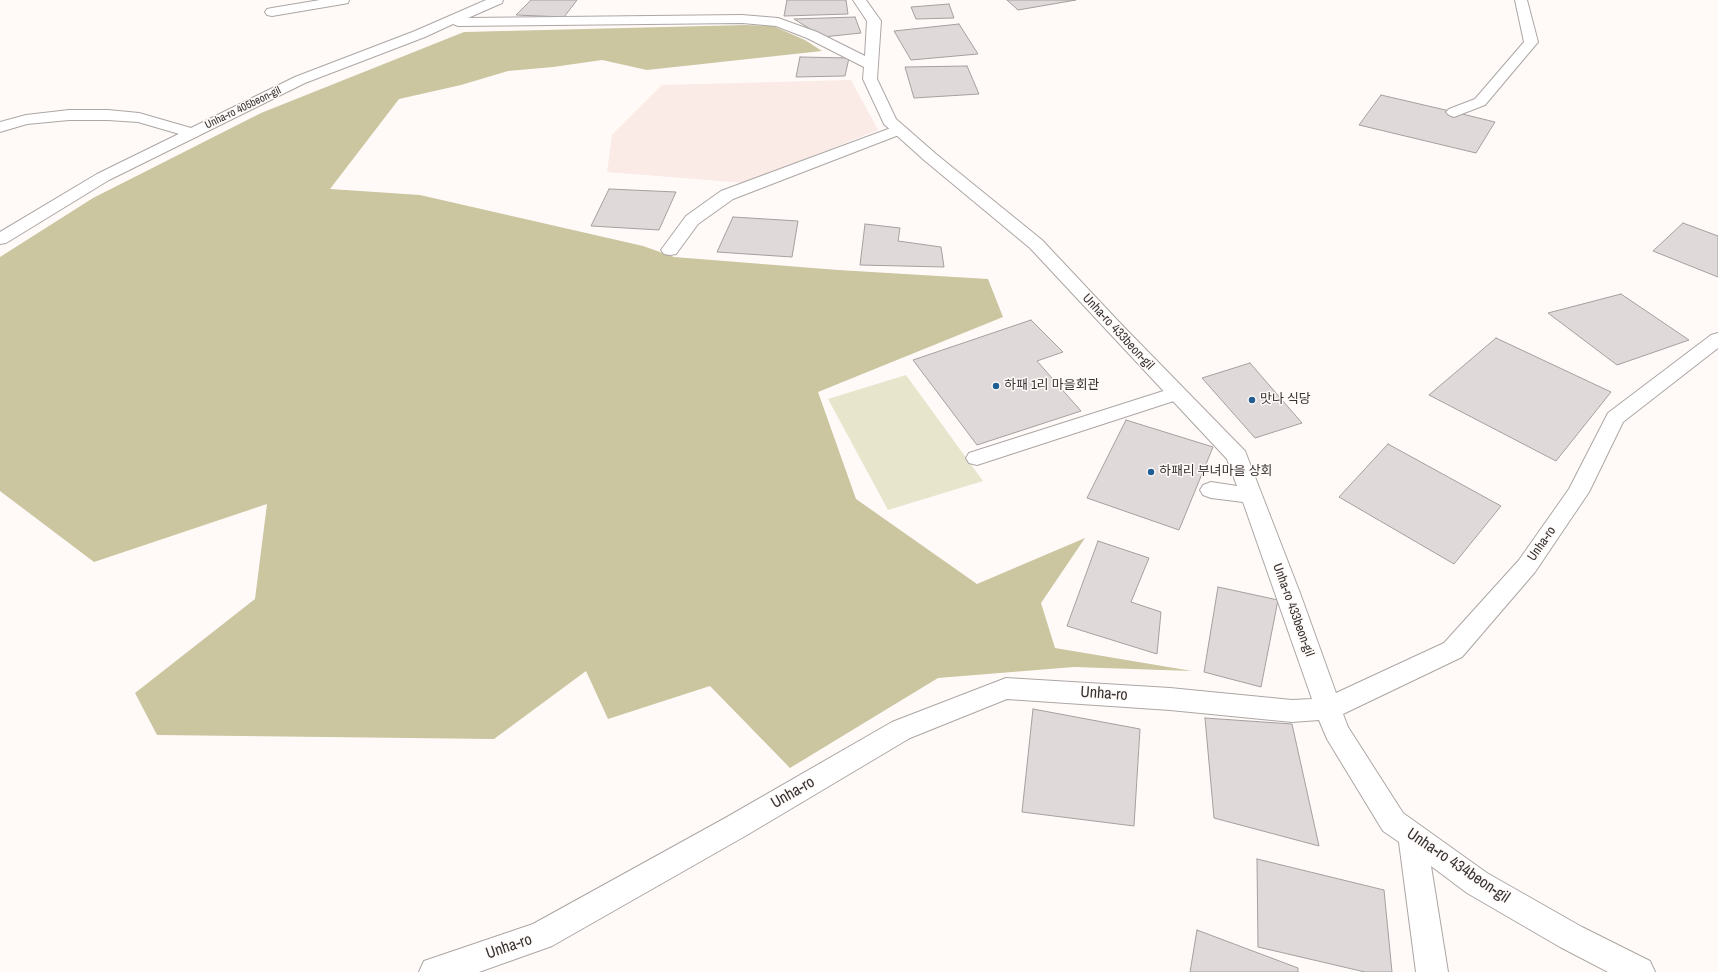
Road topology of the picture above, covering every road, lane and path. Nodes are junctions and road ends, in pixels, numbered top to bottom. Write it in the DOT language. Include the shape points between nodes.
graph roads {
  1 [pos="344,0"];
  2 [pos="497,0"];
  3 [pos="859,0"];
  4 [pos="1521,0"];
  5 [pos="272,12"];
  6 [pos="449,22"];
  7 [pos="871,65"];
  8 [pos="1454,112"];
  9 [pos="0,127"];
  10 [pos="899,130"];
  11 [pos="193,133"];
  12 [pos="0,239"];
  13 [pos="670,250"];
  14 [pos="1718,339"];
  15 [pos="1176,393"];
  16 [pos="977,458"];
  17 [pos="1211,490"];
  18 [pos="1252,496"];
  19 [pos="1328,709"];
  20 [pos="1412,836"];
  21 [pos="435,972"];
  22 [pos="1432,972"];
  23 [pos="1639,972"];
  1 -- 5 [label="street"];
  2 -- 6 [label="street, Unha-ro 405beon-gil"];
  3 -- 7 [label="street, Unha-ro 433beon-gil" via="874,21"];
  4 -- 8 [label="street" via="1531,42 1480,102"];
  6 -- 7 [label="street" via="742,19 778,22 812,35"];
  6 -- 11 [label="street, Unha-ro 405beon-gil" via="300,80"];
  7 -- 10 [label="street, Unha-ro 433beon-gil" via="870,79 889,121"];
  9 -- 11 [label="street" via="26,120 69,114 108,115 139,118"];
  10 -- 13 [label="street" via="726,195 692,220"];
  10 -- 15 [label="street, Unha-ro 433beon-gil" via="1036,244"];
  11 -- 12 [label="street, Unha-ro 405beon-gil" via="103,177"];
  14 -- 19 [label="street, Unha-ro" via="1615,418 1578,492 1527,566 1453,650"];
  15 -- 16 [label="street"];
  15 -- 18 [label="street, Unha-ro 433beon-gil" via="1237,456"];
  17 -- 18 [label="street"];
  18 -- 19 [label="street, Unha-ro 433beon-gil"];
  19 -- 20 [label="street, Unha-ro 434beon-gil" via="1336,731 1393,822"];
  19 -- 21 [label="street, Unha-ro" via="1292,711 1170,698 1006,688 901,730 541,936"];
  20 -- 22 [label="street"];
  20 -- 23 [label="street, Unha-ro 434beon-gil" via="1477,883 1571,937"];
}
